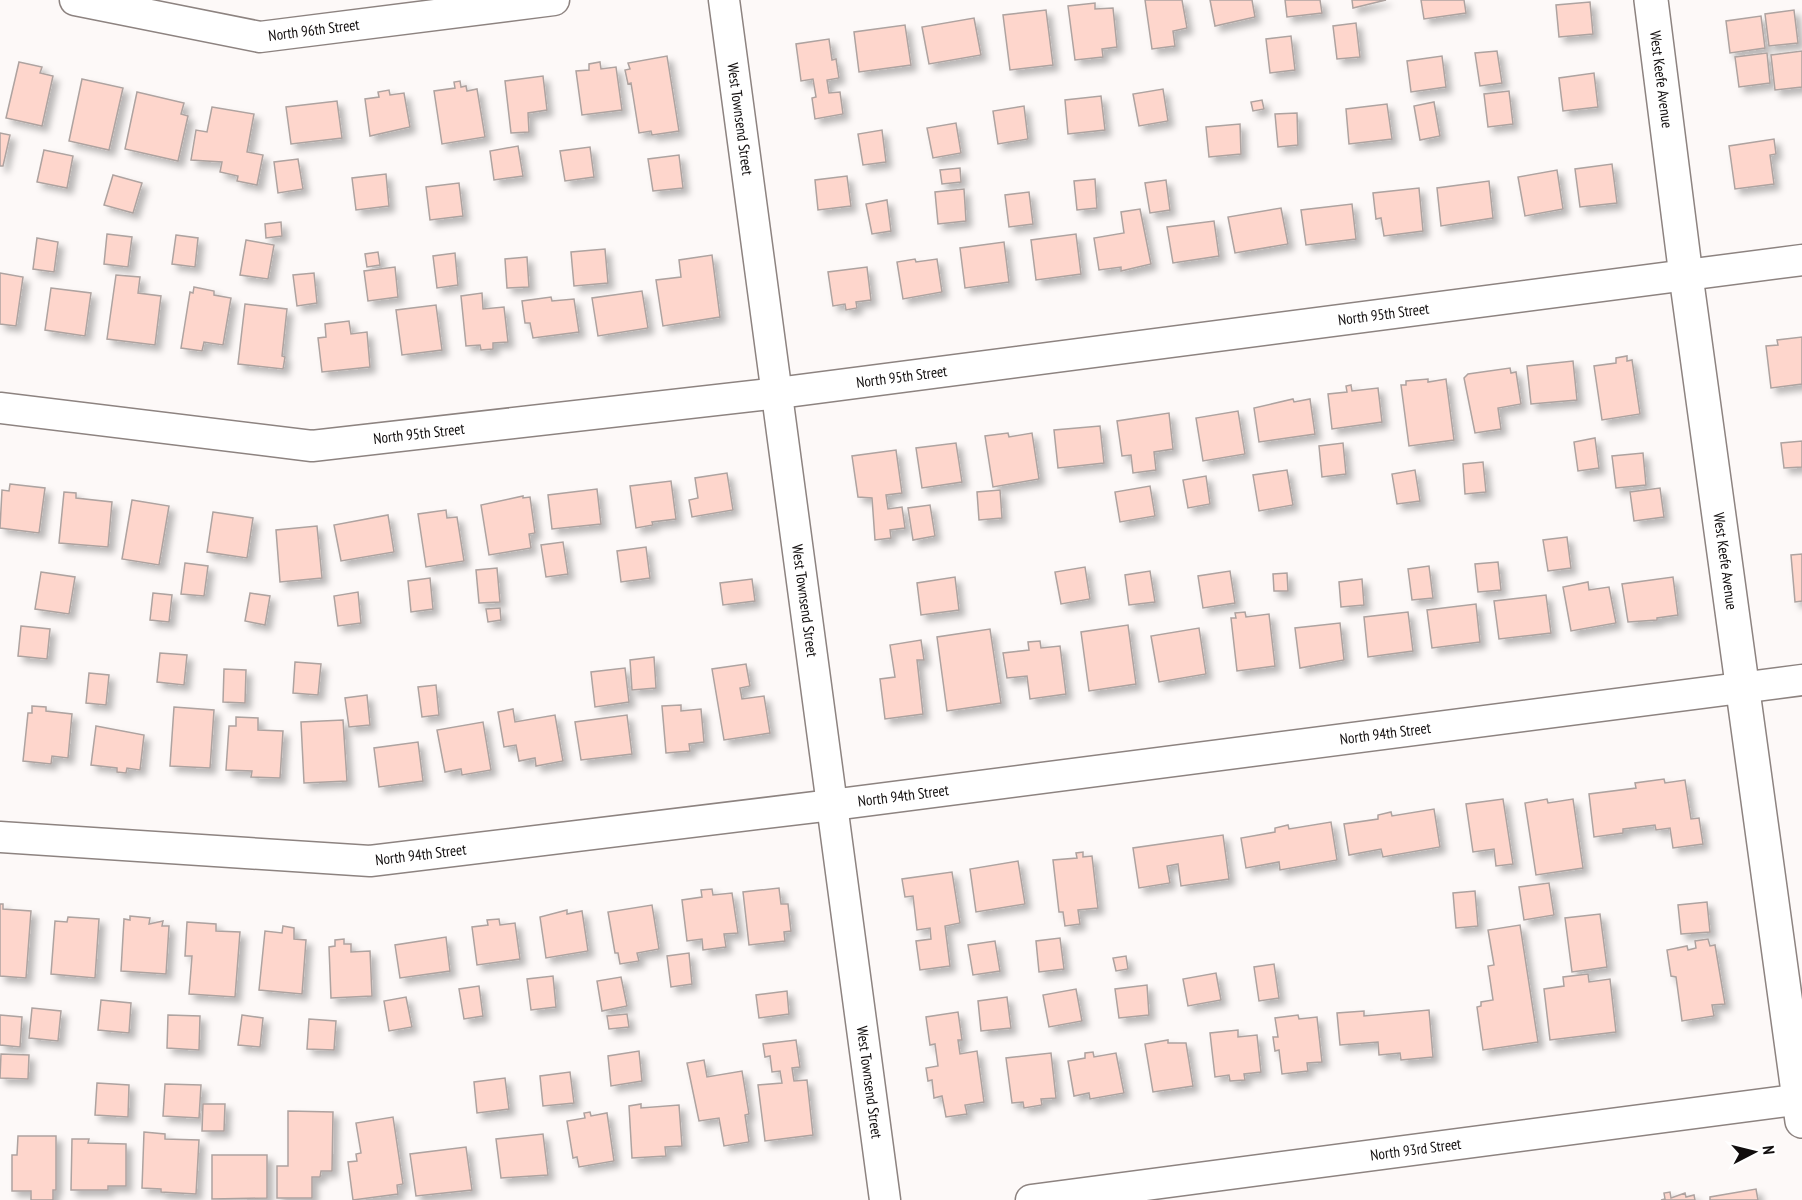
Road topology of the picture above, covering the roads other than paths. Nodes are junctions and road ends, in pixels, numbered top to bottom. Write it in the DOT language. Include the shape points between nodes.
graph roads {
  1 [pos="75,0"];
  2 [pos="554,0"];
  3 [pos="724,0"];
  4 [pos="1652,0"];
  5 [pos="1802,260"];
  6 [pos="1686,276"];
  7 [pos="778,393"];
  8 [pos="0,408"];
  9 [pos="1802,680"];
  10 [pos="1741,687"];
  11 [pos="832,805"];
  12 [pos="0,837"];
  13 [pos="1801,1106"];
  14 [pos="885,1200"];
  15 [pos="1031,1200"];
  1 -- 2 [label="street, North 96th Street" via="260,37"];
  3 -- 7 [label="street, West Townsend Street"];
  4 -- 6 [label="street, West Keefe Avenue"];
  5 -- 6 [label="street, North 95th Street"];
  6 -- 7 [label="street, North 95th Street"];
  6 -- 10 [label="street, West Keefe Avenue"];
  7 -- 8 [label="street, North 95th Street" via="312,446"];
  7 -- 11 [label="street, West Townsend Street"];
  9 -- 10 [label="street, North 94th Street"];
  10 -- 11 [label="street, North 94th Street"];
  10 -- 13 [label="street, West Keefe Avenue"];
  11 -- 12 [label="street, North 94th Street" via="370,861"];
  11 -- 14 [label="street, West Townsend Street"];
  13 -- 15 [label="street, North 93rd Street"];
}
